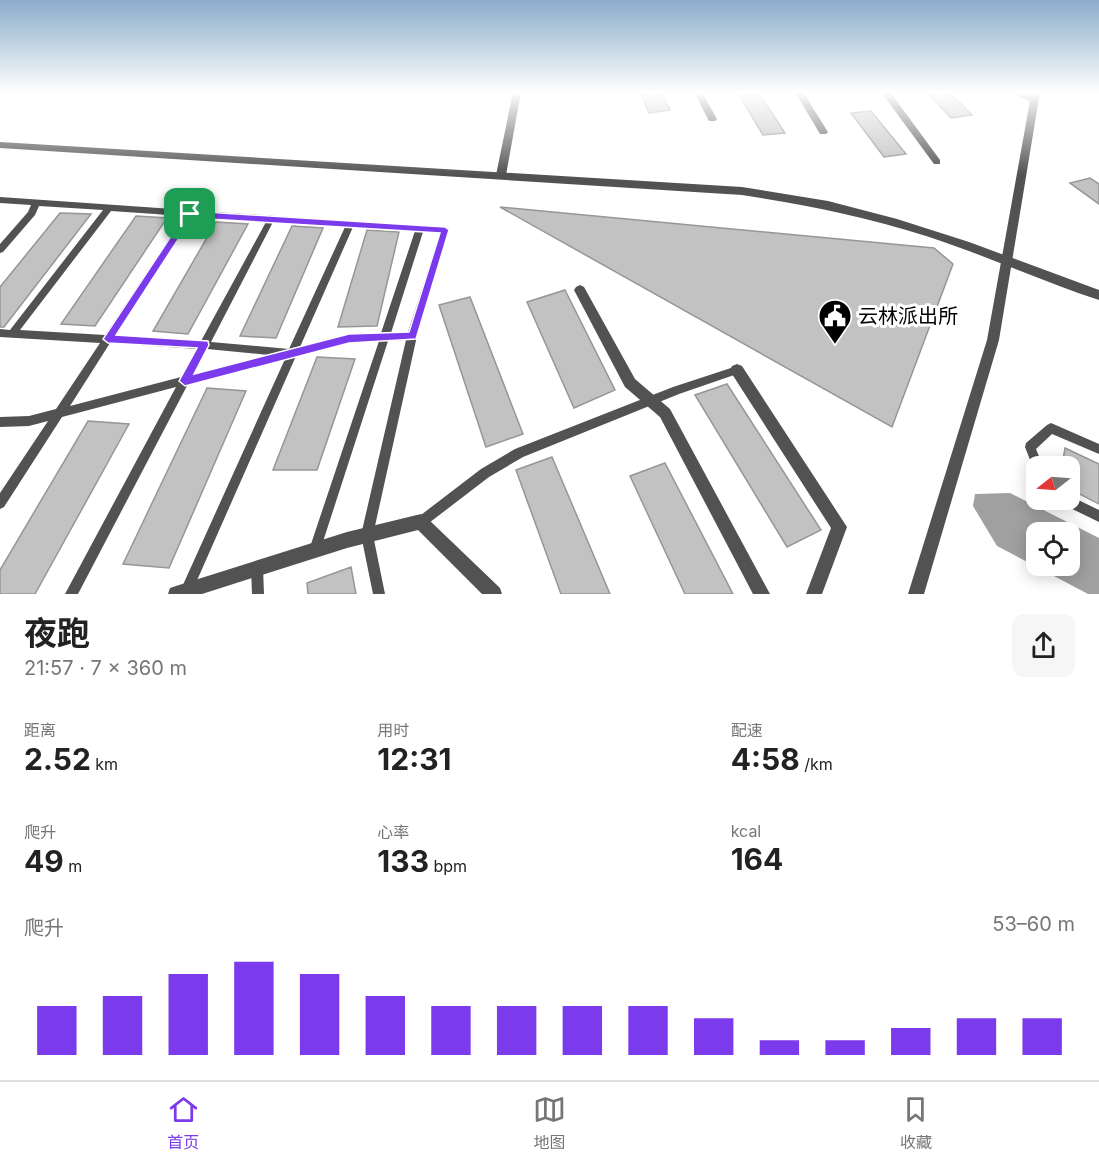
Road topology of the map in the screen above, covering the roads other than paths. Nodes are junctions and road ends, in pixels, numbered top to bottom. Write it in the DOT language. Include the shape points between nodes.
graph roads {
  1 [pos="512,120"];
  2 [pos="816,120"];
  3 [pos="906,120"];
  4 [pos="1031,120"];
  5 [pos="824,132"];
  6 [pos="0,145"];
  7 [pos="937,162"];
  8 [pos="501,174"];
  9 [pos="0,200"];
  10 [pos="36,203"];
  11 [pos="109,208"];
  12 [pos="190,214"];
  13 [pos="271,219"];
  14 [pos="350,224"];
  15 [pos="420,228"];
  16 [pos="0,250"];
  17 [pos="1008,260"];
  18 [pos="579,290"];
  19 [pos="1099,295"];
  20 [pos="0,333"];
  21 [pos="13,333"];
  22 [pos="412,336"];
  23 [pos="384,337"];
  24 [pos="108,339"];
  25 [pos="204,345"];
  26 [pos="293,353"];
  27 [pos="737,370"];
  28 [pos="185,381"];
  29 [pos="651,401"];
  30 [pos="59,413"];
  31 [pos="0,422"];
  32 [pos="1099,449"];
  33 [pos="1034,456"];
  34 [pos="0,503"];
  35 [pos="1080,507"];
  36 [pos="1099,516"];
  37 [pos="421,522"];
  38 [pos="367,535"];
  39 [pos="315,550"];
  40 [pos="257,568"];
  41 [pos="181,592"];
  42 [pos="71,594"];
  43 [pos="258,594"];
  44 [pos="379,594"];
  45 [pos="494,594"];
  46 [pos="762,594"];
  47 [pos="814,594"];
  48 [pos="916,594"];
  1 -- 8 [label="street"];
  2 -- 5 [label="street"];
  3 -- 7 [label="street"];
  4 -- 17 [label="street"];
  6 -- 8 [label="street"];
  8 -- 17 [label="street" via="742,191 818,203"];
  9 -- 10 [label="lane"];
  10 -- 11 [label="lane"];
  10 -- 16 [label="lane"];
  11 -- 12 [label="lane"];
  11 -- 21 [label="lane"];
  12 -- 13 [label="lane"];
  12 -- 24 [label="lane"];
  13 -- 14 [label="lane"];
  13 -- 25 [label="lane"];
  14 -- 15 [label="lane"];
  14 -- 26 [label="lane"];
  15 -- 22 [label="lane" via="445,230"];
  15 -- 23 [label="lane"];
  17 -- 19 [label="street"];
  17 -- 48 [label="street" via="993,340"];
  18 -- 29 [label="street" via="630,383"];
  20 -- 21 [label="lane"];
  21 -- 24 [label="lane"];
  22 -- 23 [label="lane"];
  22 -- 38 [label="lane"];
  23 -- 26 [label="lane" via="349,338"];
  23 -- 39 [label="lane"];
  24 -- 25 [label="lane"];
  24 -- 30 [label="lane"];
  25 -- 26 [label="lane"];
  25 -- 28 [label="lane"];
  26 -- 28 [label="lane"];
  26 -- 41 [label="lane"];
  27 -- 29 [label="lane"];
  27 -- 47 [label="street" via="839,527"];
  28 -- 30 [label="lane"];
  28 -- 42 [label="lane"];
  29 -- 37 [label="lane" via="519,453 485,473"];
  29 -- 46 [label="street" via="665,413"];
  30 -- 31 [label="lane" via="29,421"];
  30 -- 34 [label="lane"];
  32 -- 33 [label="lane" via="1051,428 1030,447"];
  35 -- 36 [label="lane"];
  37 -- 38 [label="street"];
  37 -- 45 [label="street"];
  38 -- 39 [label="street"];
  38 -- 44 [label="lane"];
  39 -- 40 [label="street"];
  40 -- 41 [label="street"];
  40 -- 43 [label="lane"];
}
